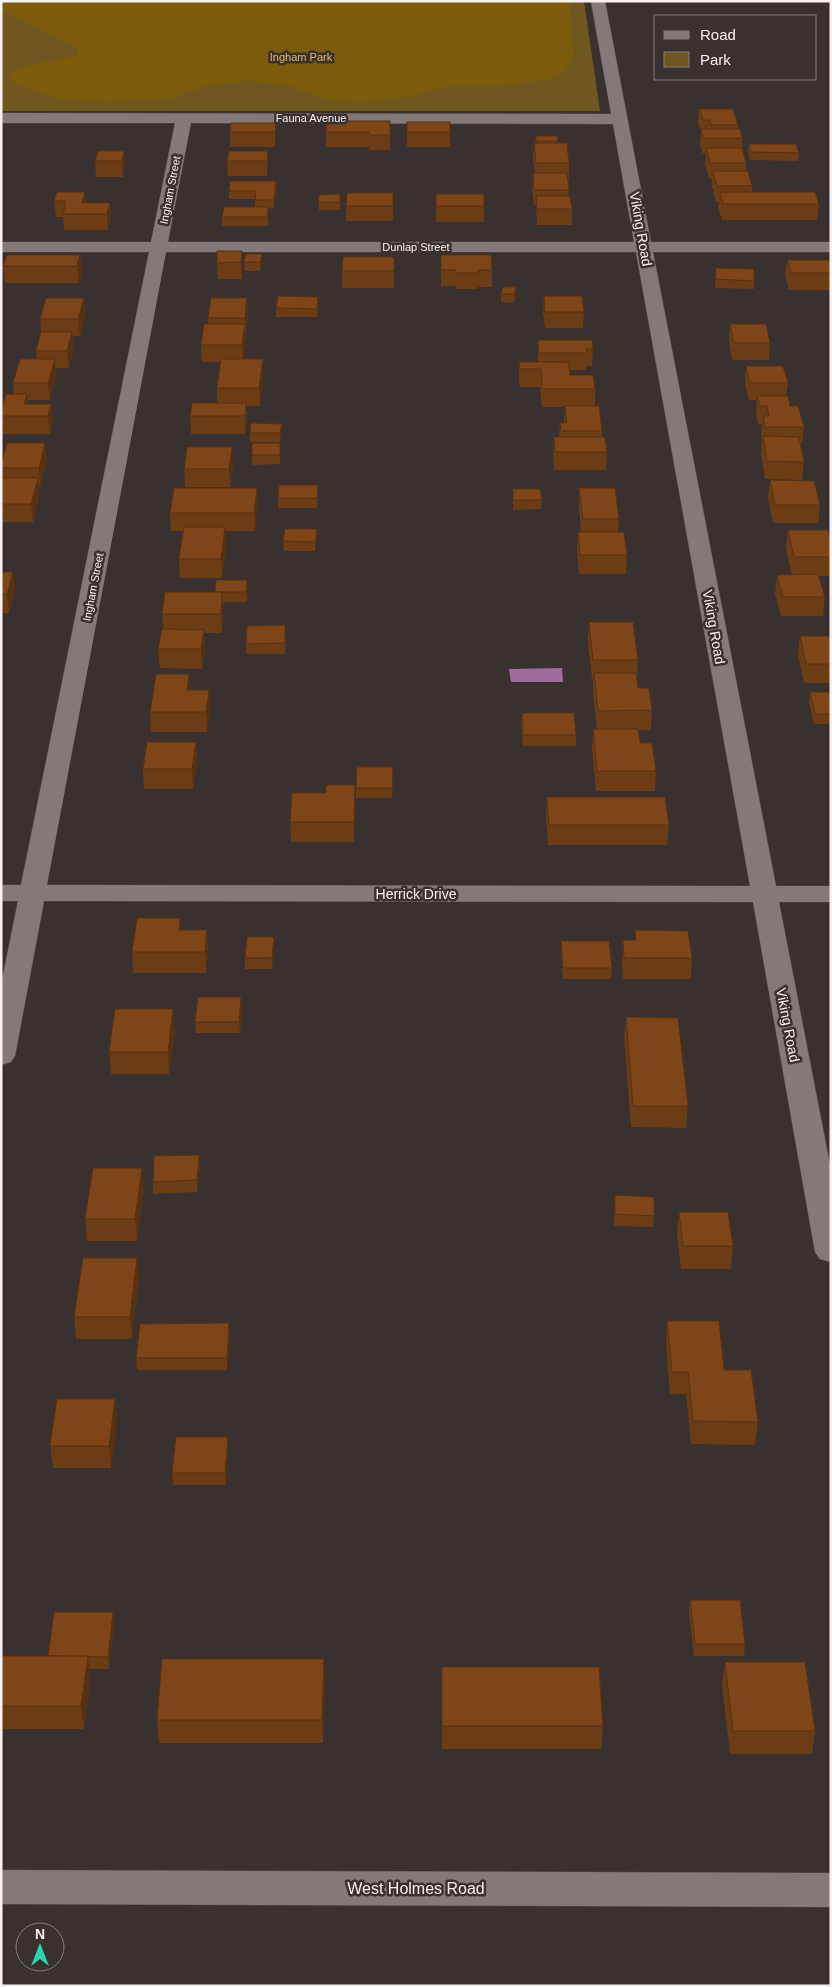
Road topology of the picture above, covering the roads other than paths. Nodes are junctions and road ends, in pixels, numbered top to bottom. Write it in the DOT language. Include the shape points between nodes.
graph roads {
  1 [pos="598,1"];
  2 [pos="1,118"];
  3 [pos="184,118"];
  4 [pos="621,119"];
  5 [pos="1,247"];
  6 [pos="159,247"];
  7 [pos="644,247"];
  8 [pos="831,247"];
  9 [pos="1,893"];
  10 [pos="33,893"];
  11 [pos="763,894"];
  12 [pos="831,894"];
  13 [pos="1,1056"];
  14 [pos="831,1252"];
  15 [pos="1,1887"];
  16 [pos="831,1890"];
  1 -- 4 [label="street, Viking Road"];
  2 -- 3 [label="street, Fauna Avenue"];
  3 -- 4 [label="street, Fauna Avenue"];
  3 -- 6 [label="street, Ingham Street"];
  4 -- 7 [label="street, Viking Road"];
  5 -- 6 [label="street, Dunlap Street"];
  6 -- 7 [label="street, Dunlap Street"];
  6 -- 10 [label="street, Ingham Street"];
  7 -- 8 [label="street, Dunlap Street"];
  7 -- 11 [label="street, Viking Road"];
  9 -- 10 [label="street, Herrick Drive"];
  10 -- 11 [label="street, Herrick Drive"];
  10 -- 13 [label="street, Ingham Street"];
  11 -- 12 [label="street, Herrick Drive"];
  11 -- 14 [label="street, Viking Road"];
  15 -- 16 [label="street, West Holmes Road"];
}
